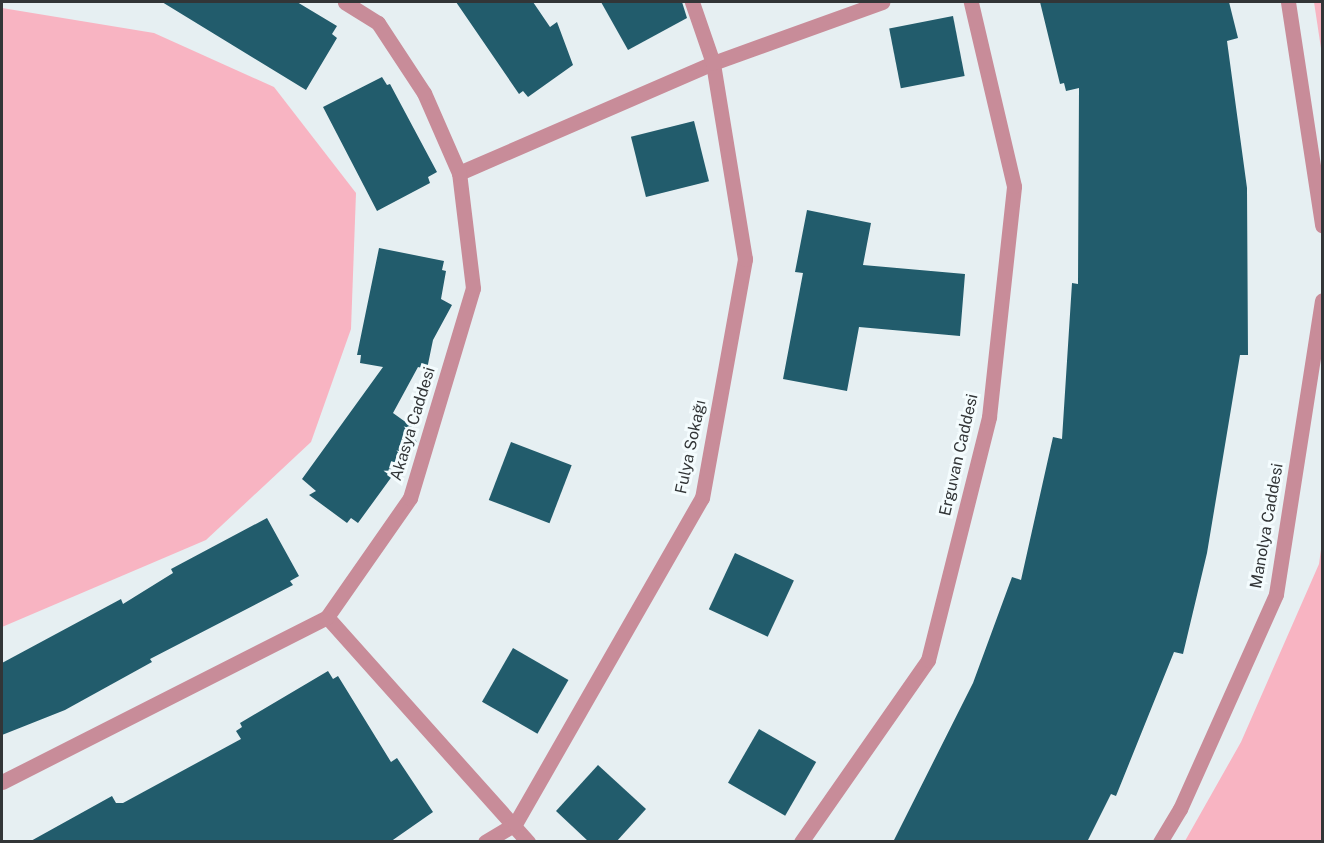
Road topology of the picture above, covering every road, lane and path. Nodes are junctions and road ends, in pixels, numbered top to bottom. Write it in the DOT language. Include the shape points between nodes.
graph roads {
  1 [pos="345,2"];
  2 [pos="692,2"];
  3 [pos="882,2"];
  4 [pos="971,2"];
  5 [pos="1288,2"];
  6 [pos="713,63"];
  7 [pos="459,173"];
  8 [pos="1323,225"];
  9 [pos="1323,300"];
  10 [pos="327,616"];
  11 [pos="2,782"];
  12 [pos="515,824"];
  13 [pos="485,842"];
  14 [pos="528,842"];
  15 [pos="801,842"];
  16 [pos="1160,842"];
  1 -- 7 [label="street, Akasya Caddesi" via="378,23 423,93"];
  2 -- 6 [label="street, Fulya Sokağı"];
  3 -- 6 [label="street"];
  4 -- 15 [label="street, Erguvan Caddesi" via="1014,186 989,417 928,660"];
  5 -- 8 [label="street"];
  6 -- 7 [label="street"];
  6 -- 12 [label="street, Fulya Sokağı" via="745,259 702,498"];
  7 -- 10 [label="street, Akasya Caddesi" via="473,288 417,476 410,498"];
  9 -- 16 [label="street, Manolya Caddesi" via="1276,594 1180,809"];
  10 -- 11 [label="street, Akasya Caddesi"];
  10 -- 12 [label="street"];
  12 -- 13 [label="street, Fulya Sokağı"];
  12 -- 14 [label="street"];
}
